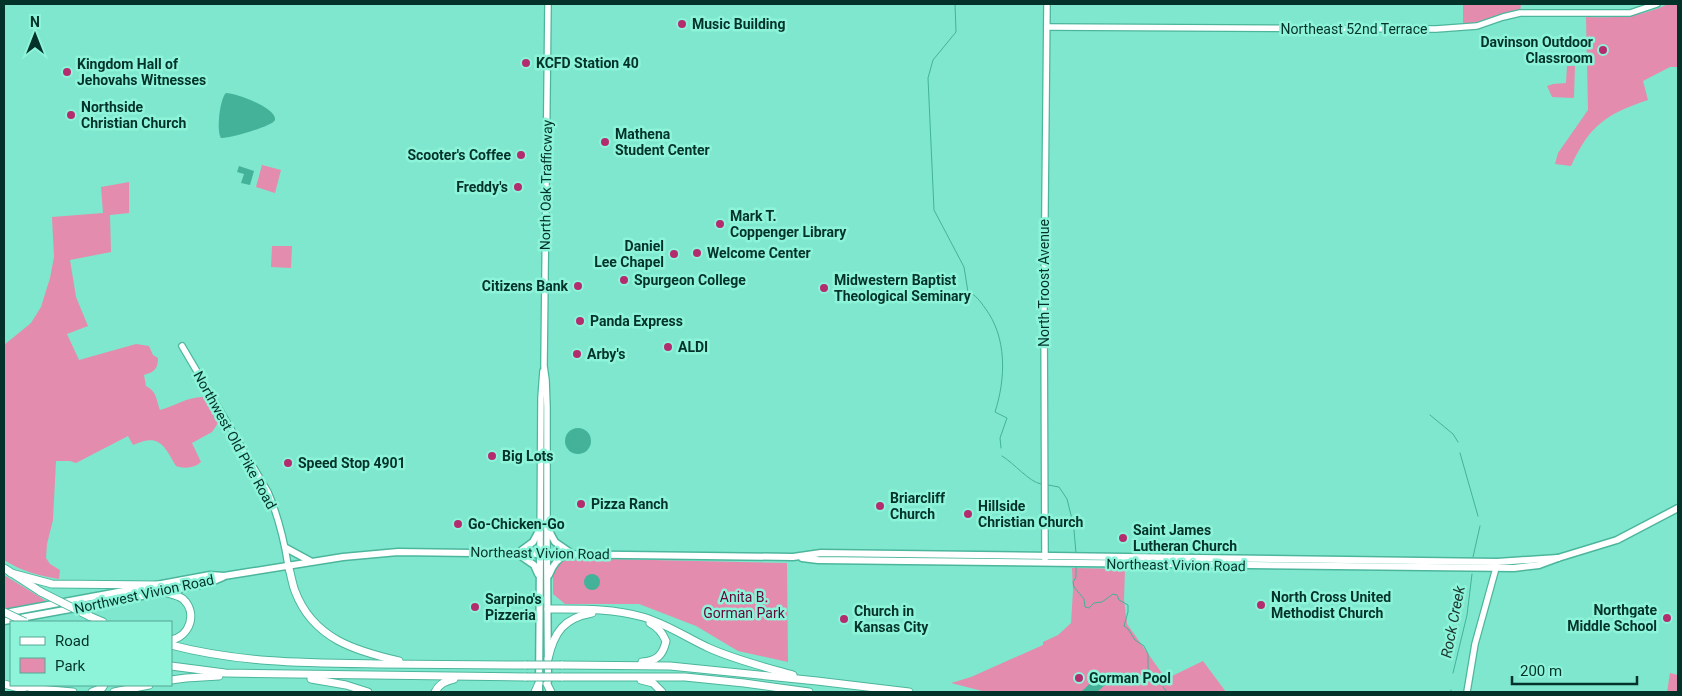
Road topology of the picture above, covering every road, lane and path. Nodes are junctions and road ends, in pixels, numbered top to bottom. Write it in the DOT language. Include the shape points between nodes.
graph roads {
  1 [pos="548,4"];
  2 [pos="1047,4"];
  3 [pos="1657,4"];
  4 [pos="1047,26"];
  5 [pos="182,346"];
  6 [pos="544,366"];
  7 [pos="1678,508"];
  8 [pos="540,529"];
  9 [pos="548,529"];
  10 [pos="286,548"];
  11 [pos="516,553"];
  12 [pos="540,554"];
  13 [pos="547,554"];
  14 [pos="572,554"];
  15 [pos="1558,558"];
  16 [pos="1291,559"];
  17 [pos="1045,560"];
  18 [pos="311,562"];
  19 [pos="288,565"];
  20 [pos="1283,566"];
  21 [pos="4,568"];
  22 [pos="1496,568"];
  23 [pos="11,573"];
  24 [pos="224,576"];
  25 [pos="540,577"];
  26 [pos="548,577"];
  27 [pos="159,585"];
  28 [pos="164,592"];
  29 [pos="548,609"];
  30 [pos="4,612"];
  31 [pos="4,621"];
  32 [pos="23,621"];
  33 [pos="102,621"];
  34 [pos="172,640"];
  35 [pos="548,642"];
  36 [pos="172,645"];
  37 [pos="548,659"];
  38 [pos="414,664"];
  39 [pos="172,666"];
  40 [pos="619,666"];
  41 [pos="252,674"];
  42 [pos="298,675"];
  43 [pos="467,676"];
  44 [pos="608,676"];
  45 [pos="172,680"];
  46 [pos="817,681"];
  47 [pos="539,683"];
  48 [pos="19,686"];
  49 [pos="23,686"];
  50 [pos="103,686"];
  51 [pos="144,686"];
  52 [pos="549,690"];
  53 [pos="42,692"];
  54 [pos="72,692"];
  55 [pos="92,692"];
  56 [pos="114,692"];
  57 [pos="368,692"];
  58 [pos="435,692"];
  59 [pos="537,692"];
  60 [pos="662,692"];
  61 [pos="798,692"];
  62 [pos="804,692"];
  63 [pos="808,692"];
  64 [pos="910,692"];
  65 [pos="1467,692"];
  1 -- 6 [label="street, North Oak Trafficway"];
  2 -- 4 [label="street, North Troost Avenue"];
  3 -- 4 [label="street, Northeast 52nd Terrace" via="1630,13 1520,13 1478,26 1436,29"];
  4 -- 17 [label="street, North Troost Avenue"];
  5 -- 10 [label="street, Northwest Old Pike Road" via="268,492"];
  6 -- 8 [label="street, North Oak Trafficway"];
  6 -- 9 [label="street, North Oak Trafficway"];
  7 -- 15 [label="main road, Northeast Vivion Road" via="1617,540"];
  8 -- 11 [label="main road" via="533,542"];
  8 -- 12 [label="street, North Oak Trafficway"];
  9 -- 13 [label="street, North Oak Trafficway"];
  9 -- 14 [label="main road" via="555,542"];
  10 -- 18 [label="main road"];
  10 -- 19 [label="street, Northwest Old Pike Road"];
  11 -- 12 [label="main road, Northeast Vivion Road"];
  11 -- 18 [label="main road, Northeast Vivion Road" via="398,552"];
  11 -- 25 [label="main road" via="534,565"];
  12 -- 13 [label="main road, Northeast Vivion Road"];
  12 -- 25 [label="main road, North Oak Trafficway"];
  12 -- 35 [label="main road" via="544,569 544,631"];
  13 -- 14 [label="main road, Northeast Vivion Road"];
  13 -- 26 [label="main road, North Oak Trafficway"];
  14 -- 17 [label="main road, Northeast Vivion Road" via="818,560"];
  14 -- 26 [label="main road" via="562,557"];
  15 -- 16 [label="main road, Northeast Vivion Road" via="1497,562"];
  15 -- 22 [label="main road, Northeast Vivion Road" via="1539,565"];
  16 -- 17 [label="main road, Northeast Vivion Road"];
  16 -- 20 [label="main road"];
  17 -- 20 [label="main road, Northeast Vivion Road"];
  18 -- 19 [label="main road, Northeast Vivion Road"];
  19 -- 24 [label="main road, Northwest Vivion Road"];
  19 -- 38 [label="highway" via="304,608 329,635 357,650"];
  20 -- 22 [label="main road, Northeast Vivion Road"];
  21 -- 23 [label="highway"];
  22 -- 65 [label="street" via="1473,653"];
  23 -- 27 [label="highway" via="52,584"];
  23 -- 33 [label="highway, bridge" via="40,592"];
  24 -- 27 [label="main road, Northwest Vivion Road" via="210,575"];
  24 -- 28 [label="main road, Northwest Vivion Road" via="209,583"];
  25 -- 47 [label="main road, North Oak Trafficway"];
  26 -- 29 [label="main road, North Oak Trafficway"];
  27 -- 30 [label="main road, Northwest Vivion Road"];
  28 -- 31 [label="main road, Northwest Vivion Road"];
  28 -- 34 [label="highway" via="185,601 190,612 188,630"];
  29 -- 35 [label="main road, North Oak Trafficway"];
  29 -- 46 [label="highway" via="602,610 643,617 738,660"];
  30 -- 32 [label="highway, bridge"];
  35 -- 37 [label="main road, North Oak Trafficway"];
  36 -- 38 [label="highway" via="259,661"];
  37 -- 40 [label="highway" via="552,641 562,626 584,614 608,614 656,626 666,641 658,658"];
  37 -- 52 [label="main road, North Oak Trafficway"];
  38 -- 40 [label="highway, bridge"];
  39 -- 41 [label="highway" via="225,674"];
  40 -- 46 [label="highway" via="670,666"];
  41 -- 42 [label="highway"];
  41 -- 45 [label="highway"];
  42 -- 43 [label="highway"];
  42 -- 57 [label="highway"];
  43 -- 44 [label="highway, bridge"];
  43 -- 58 [label="highway" via="443,682"];
  44 -- 60 [label="highway" via="648,681"];
  44 -- 62 [label="highway" via="685,677"];
  46 -- 64 [label="highway"];
  47 -- 59 [label="highway"];
  48 -- 53 [label="highway"];
  49 -- 54 [label="highway"];
  50 -- 55 [label="highway"];
  51 -- 56 [label="highway"];
  61 -- 62 [label="highway"];
  62 -- 63 [label="highway"];
}
